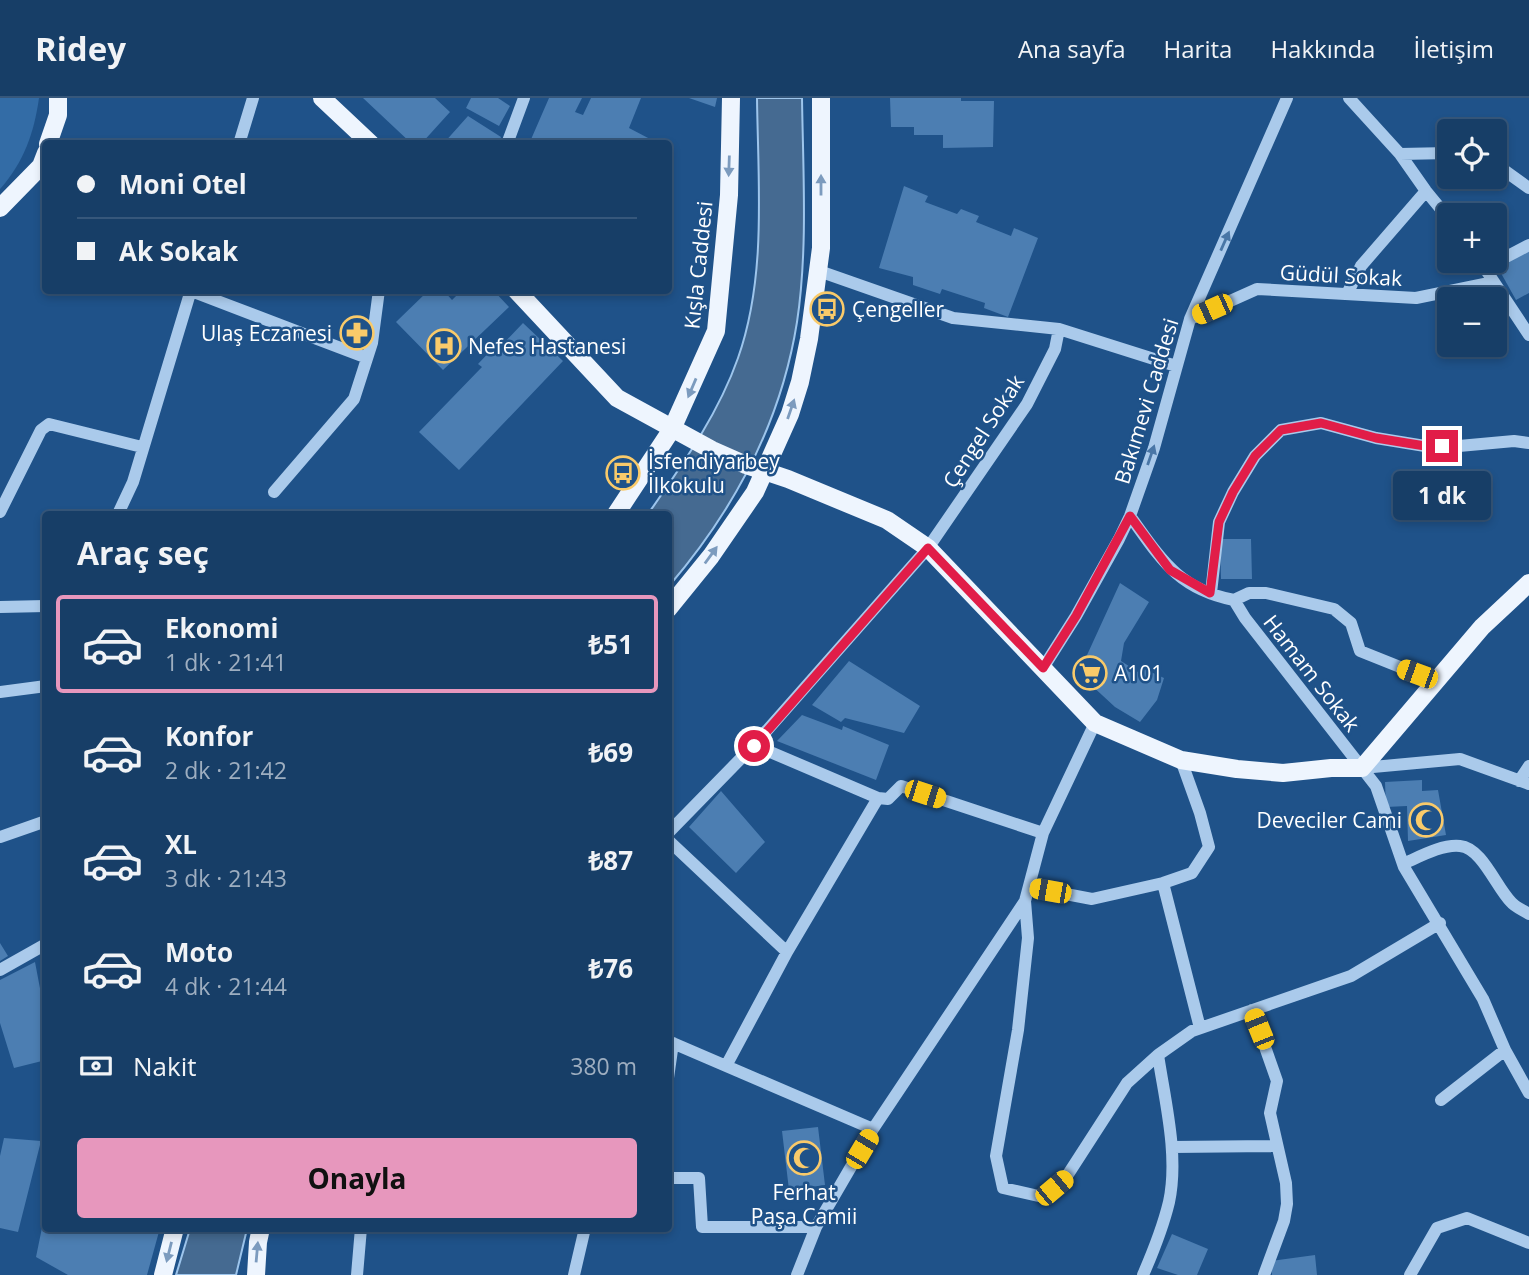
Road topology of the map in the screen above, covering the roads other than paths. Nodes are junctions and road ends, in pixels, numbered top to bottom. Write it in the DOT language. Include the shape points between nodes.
graph roads {
  1 [pos="58,98"];
  2 [pos="253,98"];
  3 [pos="322,98"];
  4 [pos="524,98"];
  5 [pos="732,98"];
  6 [pos="821,98"];
  7 [pos="1287,98"];
  8 [pos="1349,98"];
  9 [pos="49,140"];
  10 [pos="240,140"];
  11 [pos="367,140"];
  12 [pos="508,140"];
  13 [pos="1437,153"];
  14 [pos="1401,154"];
  15 [pos="42,163"];
  16 [pos="1507,172"];
  17 [pos="1529,188"];
  18 [pos="1426,191"];
  19 [pos="1437,204"];
  20 [pos="0,208"];
  21 [pos="1529,245"];
  22 [pos="1507,254"];
  23 [pos="819,271"];
  24 [pos="1488,273"];
  25 [pos="1494,282"];
  26 [pos="190,294"];
  27 [pos="199,294"];
  28 [pos="378,294"];
  29 [pos="520,294"];
  30 [pos="1348,295"];
  31 [pos="1190,319"];
  32 [pos="1059,329"];
  33 [pos="1529,335"];
  34 [pos="367,358"];
  35 [pos="1176,366"];
  36 [pos="672,429"];
  37 [pos="1529,443"];
  38 [pos="142,447"];
  39 [pos="766,472"];
  40 [pos="274,492"];
  41 [pos="119,511"];
  42 [pos="618,511"];
  43 [pos="0,512"];
  44 [pos="1130,516"];
  45 [pos="928,548"];
  46 [pos="1529,583"];
  47 [pos="1210,593"];
  48 [pos="1234,600"];
  49 [pos="672,604"];
  50 [pos="42,606"];
  51 [pos="0,607"];
  52 [pos="1043,668"];
  53 [pos="1435,681"];
  54 [pos="42,687"];
  55 [pos="0,692"];
  56 [pos="1095,723"];
  57 [pos="754,746"];
  58 [pos="1181,760"];
  59 [pos="1529,766"];
  60 [pos="1362,768"];
  61 [pos="1524,783"];
  62 [pos="878,798"];
  63 [pos="42,822"];
  64 [pos="672,828"];
  65 [pos="1043,833"];
  66 [pos="0,837"];
  67 [pos="672,844"];
  68 [pos="1403,864"];
  69 [pos="1163,883"];
  70 [pos="1029,887"];
  71 [pos="1025,901"];
  72 [pos="1529,914"];
  73 [pos="1440,923"];
  74 [pos="42,946"];
  75 [pos="787,952"];
  76 [pos="0,970"];
  77 [pos="1252,1010"];
  78 [pos="1199,1028"];
  79 [pos="672,1042"];
  80 [pos="1505,1050"];
  81 [pos="1158,1055"];
  82 [pos="726,1066"];
  83 [pos="1529,1093"];
  84 [pos="1441,1100"];
  85 [pos="873,1129"];
  86 [pos="1276,1146"];
  87 [pos="1172,1147"];
  88 [pos="672,1178"];
  89 [pos="816,1227"];
  90 [pos="174,1232"];
  91 [pos="260,1232"];
  92 [pos="361,1232"];
  93 [pos="583,1232"];
  94 [pos="1529,1243"];
  95 [pos="163,1275"];
  96 [pos="256,1275"];
  97 [pos="356,1275"];
  98 [pos="574,1275"];
  99 [pos="797,1275"];
  100 [pos="1143,1275"];
  101 [pos="1264,1275"];
  102 [pos="1410,1275"];
  1 -- 9 [label="main road"];
  2 -- 10 [label="street"];
  3 -- 11 [label="main road"];
  4 -- 12 [label="street"];
  5 -- 36 [label="main road, Kışla Caddesi, one-way" via="729,195 716,331"];
  23 -- 6 [label="main road, one-way"];
  31 -- 7 [label="street, Bakımevi Caddesi, one-way"];
  8 -- 14 [label="street"];
  13 -- 14 [label="street"];
  14 -- 18 [label="street"];
  15 -- 20 [label="main road"];
  16 -- 17 [label="street"];
  18 -- 19 [label="street"];
  18 -- 30 [label="street" via="1361,266"];
  21 -- 22 [label="street"];
  23 -- 32 [label="street" via="953,318"];
  39 -- 23 [label="main road, one-way" via="800,382"];
  24 -- 25 [label="street"];
  25 -- 30 [label="street, Güdül Sokak" via="1416,298"];
  25 -- 33 [label="street"];
  26 -- 38 [label="street"];
  27 -- 34 [label="street"];
  28 -- 34 [label="street"];
  29 -- 36 [label="main road" via="617,398"];
  30 -- 31 [label="street, Güdül Sokak" via="1257,289"];
  31 -- 35 [label="street, Bakımevi Caddesi"];
  32 -- 35 [label="street"];
  32 -- 45 [label="street, Çengel Sokak" via="1055,349 1027,404"];
  34 -- 40 [label="street" via="354,399"];
  44 -- 35 [label="street, Bakımevi Caddesi, one-way"];
  36 -- 39 [label="main road"];
  36 -- 42 [label="main road, Kışla Caddesi"];
  37 -- 47 [label="street" via="1425,446 1321,423 1281,430 1255,456 1219,522"];
  38 -- 41 [label="street"];
  38 -- 43 [label="street" via="49,424 41,430"];
  39 -- 45 [label="main road" via="887,520"];
  49 -- 39 [label="main road, one-way" via="711,556"];
  44 -- 47 [label="street" via="1170,570"];
  44 -- 52 [label="street, Bakımevi Caddesi"];
  45 -- 52 [label="main road"];
  45 -- 57 [label="street, Çengel Sokak"];
  46 -- 53 [label="main road"];
  47 -- 48 [label="street"];
  48 -- 53 [label="street" via="1248,593 1266,593 1334,609 1350,622 1360,651"];
  48 -- 60 [label="street, Hamam Sokak"];
  50 -- 51 [label="street"];
  52 -- 56 [label="main road"];
  53 -- 60 [label="main road"];
  54 -- 55 [label="street"];
  56 -- 58 [label="main road"];
  56 -- 65 [label="street"];
  57 -- 62 [label="street"];
  57 -- 64 [label="street, Çengel Sokak"];
  58 -- 60 [label="main road" via="1283,773"];
  58 -- 69 [label="street" via="1209,847 1192,873"];
  59 -- 61 [label="street"];
  60 -- 61 [label="street" via="1460,759"];
  60 -- 68 [label="street, Hamam Sokak" via="1376,786"];
  62 -- 65 [label="street" via="888,799 901,786"];
  62 -- 75 [label="street"];
  63 -- 66 [label="street"];
  65 -- 70 [label="street"];
  67 -- 75 [label="street"];
  68 -- 72 [label="street" via="1443,848 1459,845 1471,849 1512,904"];
  68 -- 73 [label="street, Hamam Sokak"];
  69 -- 70 [label="street" via="1092,899"];
  69 -- 78 [label="street"];
  70 -- 71 [label="street"];
  71 -- 81 [label="street" via="1028,939 1018,1030 996,1156 1003,1188 1043,1198 1065,1179 1127,1083"];
  71 -- 85 [label="street"];
  73 -- 77 [label="street" via="1352,976"];
  73 -- 80 [label="street, Hamam Sokak" via="1483,999"];
  74 -- 76 [label="street"];
  75 -- 82 [label="street"];
  77 -- 78 [label="street"];
  77 -- 86 [label="street" via="1277,1081 1270,1113"];
  78 -- 81 [label="street"];
  79 -- 82 [label="street"];
  80 -- 83 [label="street, Hamam Sokak"];
  80 -- 84 [label="street"];
  81 -- 87 [label="street"];
  82 -- 85 [label="street"];
  85 -- 89 [label="street"];
  86 -- 87 [label="street"];
  86 -- 101 [label="street" via="1287,1204"];
  87 -- 100 [label="street" via="1169,1201"];
  88 -- 89 [label="street" via="699,1178 702,1227"];
  89 -- 99 [label="street"];
  90 -- 95 [label="main road, one-way"];
  96 -- 91 [label="main road, one-way"];
  92 -- 97 [label="street"];
  93 -- 98 [label="street"];
  94 -- 102 [label="street" via="1467,1218 1437,1228"];
}
